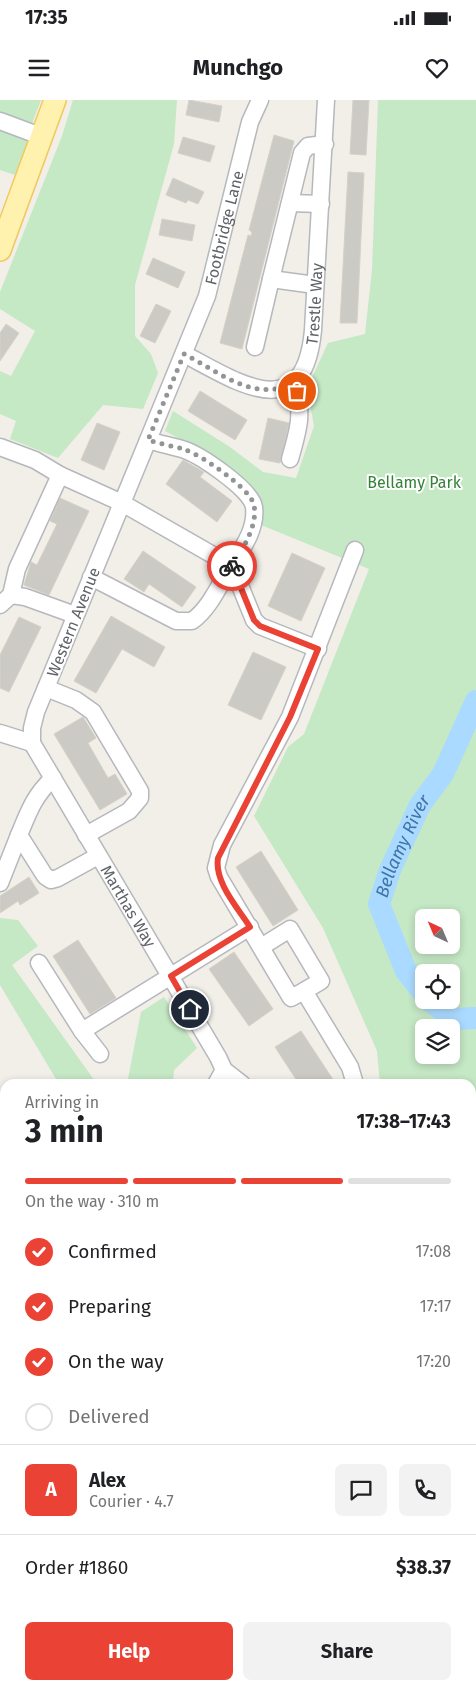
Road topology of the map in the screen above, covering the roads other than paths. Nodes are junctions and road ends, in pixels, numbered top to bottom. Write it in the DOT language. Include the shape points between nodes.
graph roads {
  1 [pos="56,100"];
  2 [pos="260,100"];
  3 [pos="326,100"];
  4 [pos="0,121"];
  5 [pos="44,137"];
  6 [pos="325,144"];
  7 [pos="290,203"];
  8 [pos="321,204"];
  9 [pos="0,250"];
  10 [pos="271,280"];
  11 [pos="315,285"];
  12 [pos="255,346"];
  13 [pos="184,354"];
  14 [pos="293,382"];
  15 [pos="148,440"];
  16 [pos="0,447"];
  17 [pos="290,460"];
  18 [pos="60,475"];
  19 [pos="122,503"];
  20 [pos="355,550"];
  21 [pos="232,566"];
  22 [pos="91,577"];
  23 [pos="5,600"];
  24 [pos="75,614"];
  25 [pos="318,649"];
  26 [pos="46,688"];
  27 [pos="0,734"];
  28 [pos="32,743"];
  29 [pos="53,778"];
  30 [pos="19,835"];
  31 [pos="86,835"];
  32 [pos="98,856"];
  33 [pos="0,883"];
  34 [pos="250,927"];
  35 [pos="261,947"];
  36 [pos="39,963"];
  37 [pos="171,976"];
  38 [pos="304,991"];
  39 [pos="82,1031"];
  40 [pos="100,1054"];
  41 [pos="220,1077"];
  42 [pos="354,1079"];
  1 -- 5 [label="main road"];
  2 -- 13 [label="street, Footbridge Lane" via="250,122 207,296"];
  3 -- 6 [label="street, Trestle Way"];
  4 -- 5 [label="street"];
  5 -- 9 [label="main road"];
  6 -- 7 [label="street" via="308,146 302,153"];
  6 -- 8 [label="street, Trestle Way"];
  7 -- 8 [label="street"];
  7 -- 10 [label="street"];
  8 -- 11 [label="street, Trestle Way"];
  10 -- 11 [label="street"];
  10 -- 12 [label="street"];
  11 -- 14 [label="street, Trestle Way" via="309,358"];
  13 -- 14 [label="street" via="255,389 269,390"];
  13 -- 15 [label="street, Footbridge Lane"];
  14 -- 17 [label="street" via="301,419"];
  15 -- 19 [label="street, Western Avenue"];
  15 -- 21 [label="street" via="186,450 199,457 246,492 254,504 254,519 244,547"];
  16 -- 18 [label="street" via="35,460"];
  18 -- 19 [label="street"];
  18 -- 23 [label="street"];
  19 -- 21 [label="street"];
  19 -- 22 [label="street, Western Avenue"];
  20 -- 25 [label="street"];
  21 -- 22 [label="street" via="198,617 185,622 176,621"];
  21 -- 25 [label="street" via="254,620 260,626"];
  22 -- 24 [label="street, Western Avenue"];
  23 -- 24 [label="street" via="25,597"];
  24 -- 26 [label="street, Western Avenue"];
  25 -- 34 [label="street" via="290,717 218,858 216,868 219,877"];
  26 -- 28 [label="street, Western Avenue" via="36,712"];
  26 -- 31 [label="street" via="76,700 93,712 140,791 140,798 128,811"];
  27 -- 28 [label="street"];
  28 -- 29 [label="street, Marthas Way"];
  29 -- 30 [label="street" via="32,802"];
  29 -- 31 [label="street, Marthas Way"];
  30 -- 32 [label="street" via="51,880"];
  30 -- 33 [label="street"];
  31 -- 32 [label="street, Marthas Way"];
  32 -- 37 [label="street, Marthas Way"];
  34 -- 35 [label="street"];
  34 -- 37 [label="street"];
  35 -- 38 [label="street" via="291,998"];
  35 -- 38 [label="street" via="290,930 321,981"];
  36 -- 39 [label="street"];
  37 -- 39 [label="street"];
  37 -- 41 [label="street, Marthas Way"];
  38 -- 42 [label="street" via="350,1067"];
  39 -- 40 [label="street"];
}
